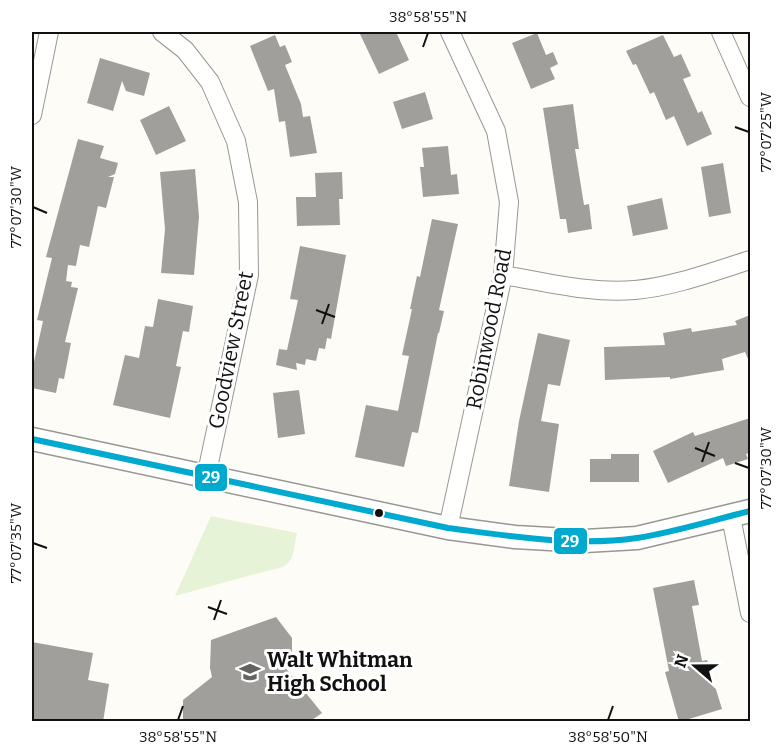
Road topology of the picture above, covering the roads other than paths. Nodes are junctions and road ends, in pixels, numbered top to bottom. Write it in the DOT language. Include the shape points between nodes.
graph roads {
  1 [pos="50,32"];
  2 [pos="162,32"];
  3 [pos="450,32"];
  4 [pos="721,32"];
  5 [pos="750,97"];
  6 [pos="32,115"];
  7 [pos="750,260"];
  8 [pos="503,275"];
  9 [pos="32,439"];
  10 [pos="206,477"];
  11 [pos="741,514"];
  12 [pos="448,528"];
  13 [pos="750,613"];
  1 -- 6 [label="street"];
  2 -- 10 [label="street, Goodview Street" via="185,51 210,82 236,141 248,202 249,275"];
  3 -- 8 [label="street, Robinwood Road" via="496,130 509,202"];
  4 -- 5 [label="street"];
  7 -- 8 [label="street" via="697,277 635,290 586,289"];
  8 -- 12 [label="street, Robinwood Road"];
  9 -- 10 [label="street"];
  10 -- 12 [label="street"];
  11 -- 12 [label="street" via="637,538 585,541"];
  11 -- 13 [label="street"];
}
